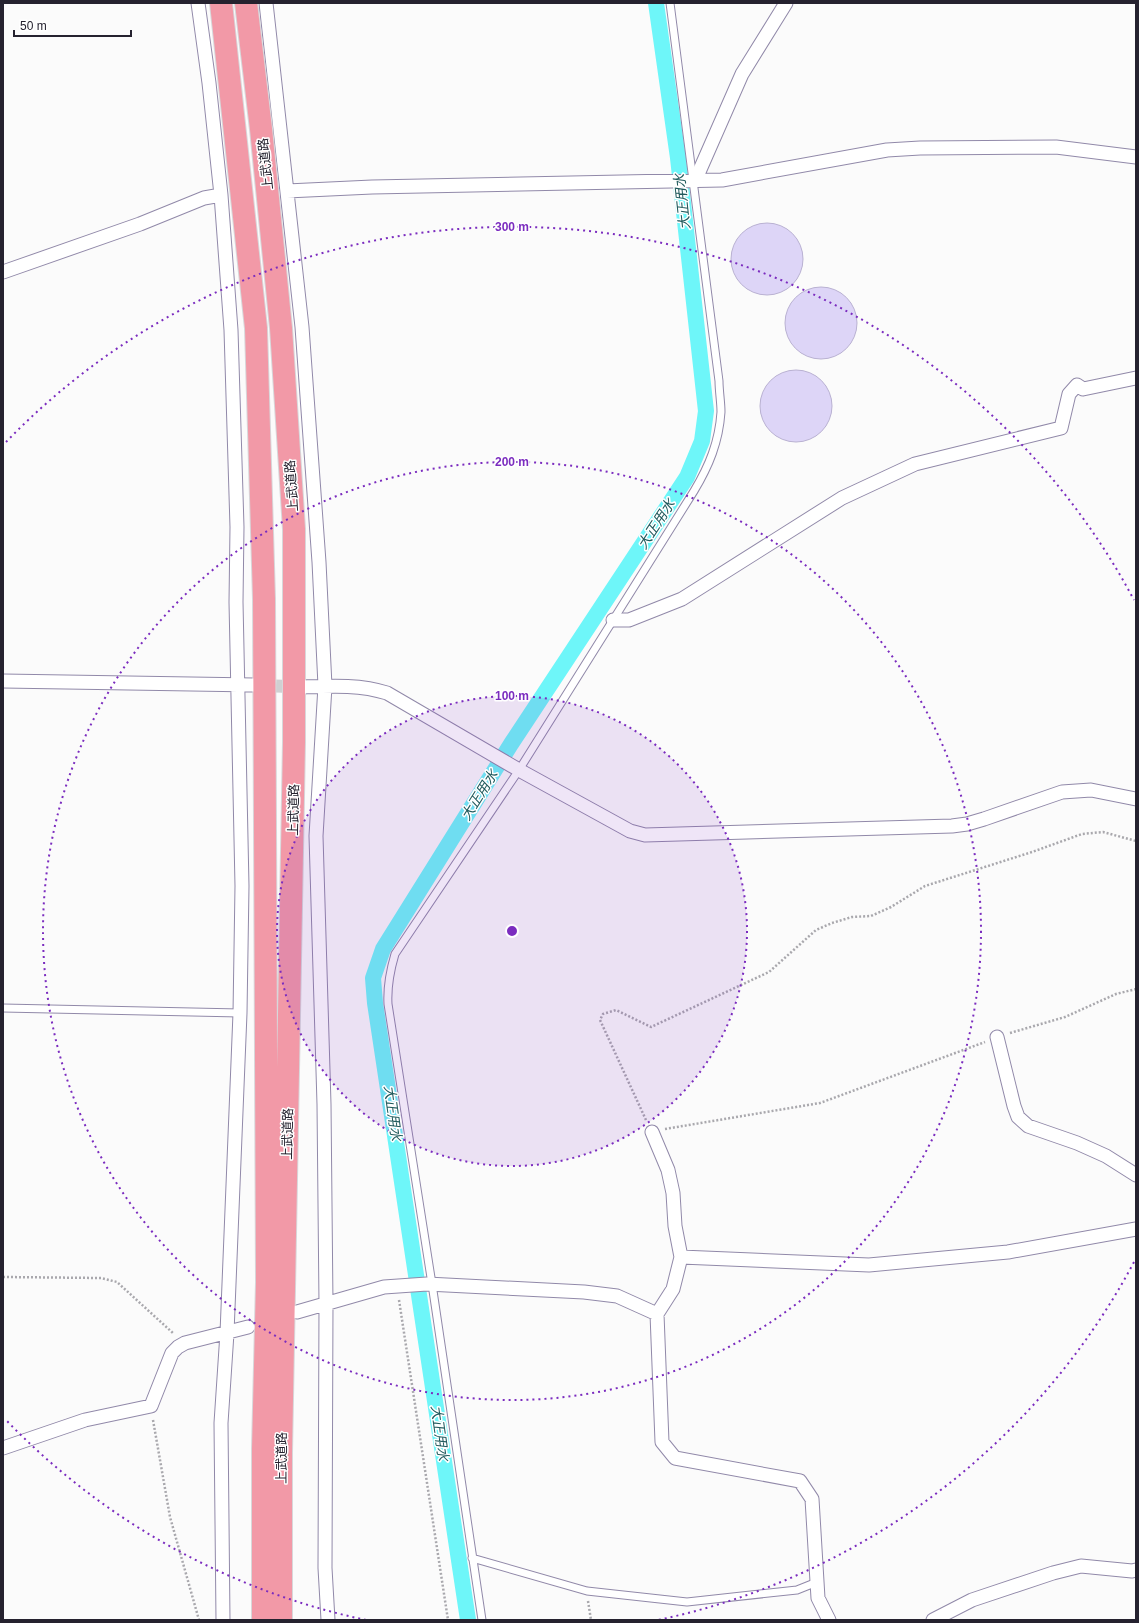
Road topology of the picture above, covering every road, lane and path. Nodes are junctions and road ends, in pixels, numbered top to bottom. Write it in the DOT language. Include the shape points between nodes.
graph roads {
  1 [pos="198,3"];
  2 [pos="222,3"];
  3 [pos="246,3"];
  4 [pos="266,3"];
  5 [pos="670,3"];
  6 [pos="786,3"];
  7 [pos="1136,157"];
  8 [pos="692,180"];
  9 [pos="288,191"];
  10 [pos="221,195"];
  11 [pos="3,272"];
  12 [pos="1136,378"];
  13 [pos="613,620"];
  14 [pos="3,681"];
  15 [pos="238,684"];
  16 [pos="254,685"];
  17 [pos="326,686"];
  18 [pos="301,687"];
  19 [pos="515,768"];
  20 [pos="1136,799"];
  21 [pos="1136,842"];
  22 [pos="1136,989"];
  23 [pos="3,1008"];
  24 [pos="240,1013"];
  25 [pos="997,1037"];
  26 [pos="652,1132"];
  27 [pos="1136,1175"];
  28 [pos="1136,1229"];
  29 [pos="681,1257"];
  30 [pos="3,1277"];
  31 [pos="429,1284"];
  32 [pos="402,1286"];
  33 [pos="326,1304"];
  34 [pos="297,1312"];
  35 [pos="656,1314"];
  36 [pos="248,1327"];
  37 [pos="227,1333"];
  38 [pos="185,1343"];
  39 [pos="151,1406"];
  40 [pos="3,1448"];
  41 [pos="272,1451"];
  42 [pos="472,1558"];
  43 [pos="1136,1570"];
  44 [pos="817,1582"];
  45 [pos="587,1591"];
  46 [pos="199,1620"];
  47 [pos="222,1620"];
  48 [pos="251,1620"];
  49 [pos="263,1620"];
  50 [pos="281,1620"];
  51 [pos="295,1620"];
  52 [pos="328,1620"];
  53 [pos="448,1620"];
  54 [pos="482,1620"];
  55 [pos="591,1620"];
  56 [pos="830,1620"];
  57 [pos="933,1620"];
  1 -- 10 [label="street"];
  2 -- 41 [label="highway, 上武道路" via="256,328 263,551 267,1282"];
  3 -- 41 [label="highway, 上武道路" via="280,320 294,529 294,742"];
  4 -- 9 [label="street"];
  5 -- 8 [label="lane"];
  6 -- 8 [label="street" via="742,74"];
  7 -- 8 [label="street" via="1056,147 920,148 887,150 722,180"];
  8 -- 9 [label="street" via="380,186"];
  8 -- 13 [label="lane" via="721,411 717,442 707,470"];
  9 -- 17 [label="street" via="302,327"];
  10 -- 11 [label="street" via="204,198 140,224"];
  10 -- 15 [label="street" via="231,330 236,471"];
  12 -- 13 [label="street" via="1083,389 1077,385 1069,394 1061,428 915,464 842,498 682,599 629,620"];
  13 -- 19 [label="lane"];
  14 -- 15 [label="street"];
  15 -- 16 [label="street"];
  15 -- 24 [label="street" via="242,886"];
  17 -- 18 [label="street"];
  17 -- 19 [label="street" via="373,688 387,693"];
  17 -- 33 [label="street" via="316,836 324,1104"];
  19 -- 20 [label="street" via="630,831 645,835 952,826 984,819 1062,792 1092,790"];
  19 -- 31 [label="lane" via="396,954 389,974 388,1004"];
  21 -- 26 [label="path" via="1103,832 1082,834 925,886 891,907 870,916 852,917 816,930 769,972 651,1027 616,1010 603,1014 600,1020"];
  22 -- 25 [label="path" via="1116,994 1065,1017"];
  23 -- 24 [label="lane"];
  24 -- 37 [label="street"];
  25 -- 26 [label="path" via="820,1103 675,1126"];
  25 -- 27 [label="street" via="1018,1117 1028,1126 1106,1156"];
  26 -- 29 [label="street" via="668,1170"];
  28 -- 29 [label="street" via="1008,1252 869,1265"];
  29 -- 35 [label="street" via="673,1289"];
  30 -- 38 [label="path" via="101,1278 117,1282"];
  31 -- 32 [label="street"];
  31 -- 35 [label="street" via="617,1296"];
  31 -- 42 [label="lane"];
  32 -- 33 [label="street" via="384,1287"];
  32 -- 53 [label="path"];
  33 -- 34 [label="street"];
  33 -- 52 [label="street" via="325,1560"];
  35 -- 44 [label="street" via="662,1442 675,1458 800,1481 812,1499"];
  36 -- 37 [label="street"];
  37 -- 38 [label="street"];
  37 -- 47 [label="street" via="221,1423"];
  38 -- 39 [label="street" via="172,1353"];
  39 -- 40 [label="street" via="85,1420"];
  39 -- 46 [label="path" via="170,1517"];
  41 -- 48 [label="highway"];
  41 -- 49 [label="highway, 上武道路"];
  41 -- 50 [label="highway, 上武道路"];
  41 -- 51 [label="highway"];
  42 -- 45 [label="lane"];
  42 -- 54 [label="lane"];
  43 -- 57 [label="street" via="1081,1566 972,1600"];
  44 -- 45 [label="lane" via="797,1590 687,1602"];
  44 -- 56 [label="street" via="818,1598"];
  45 -- 55 [label="path"];
}
